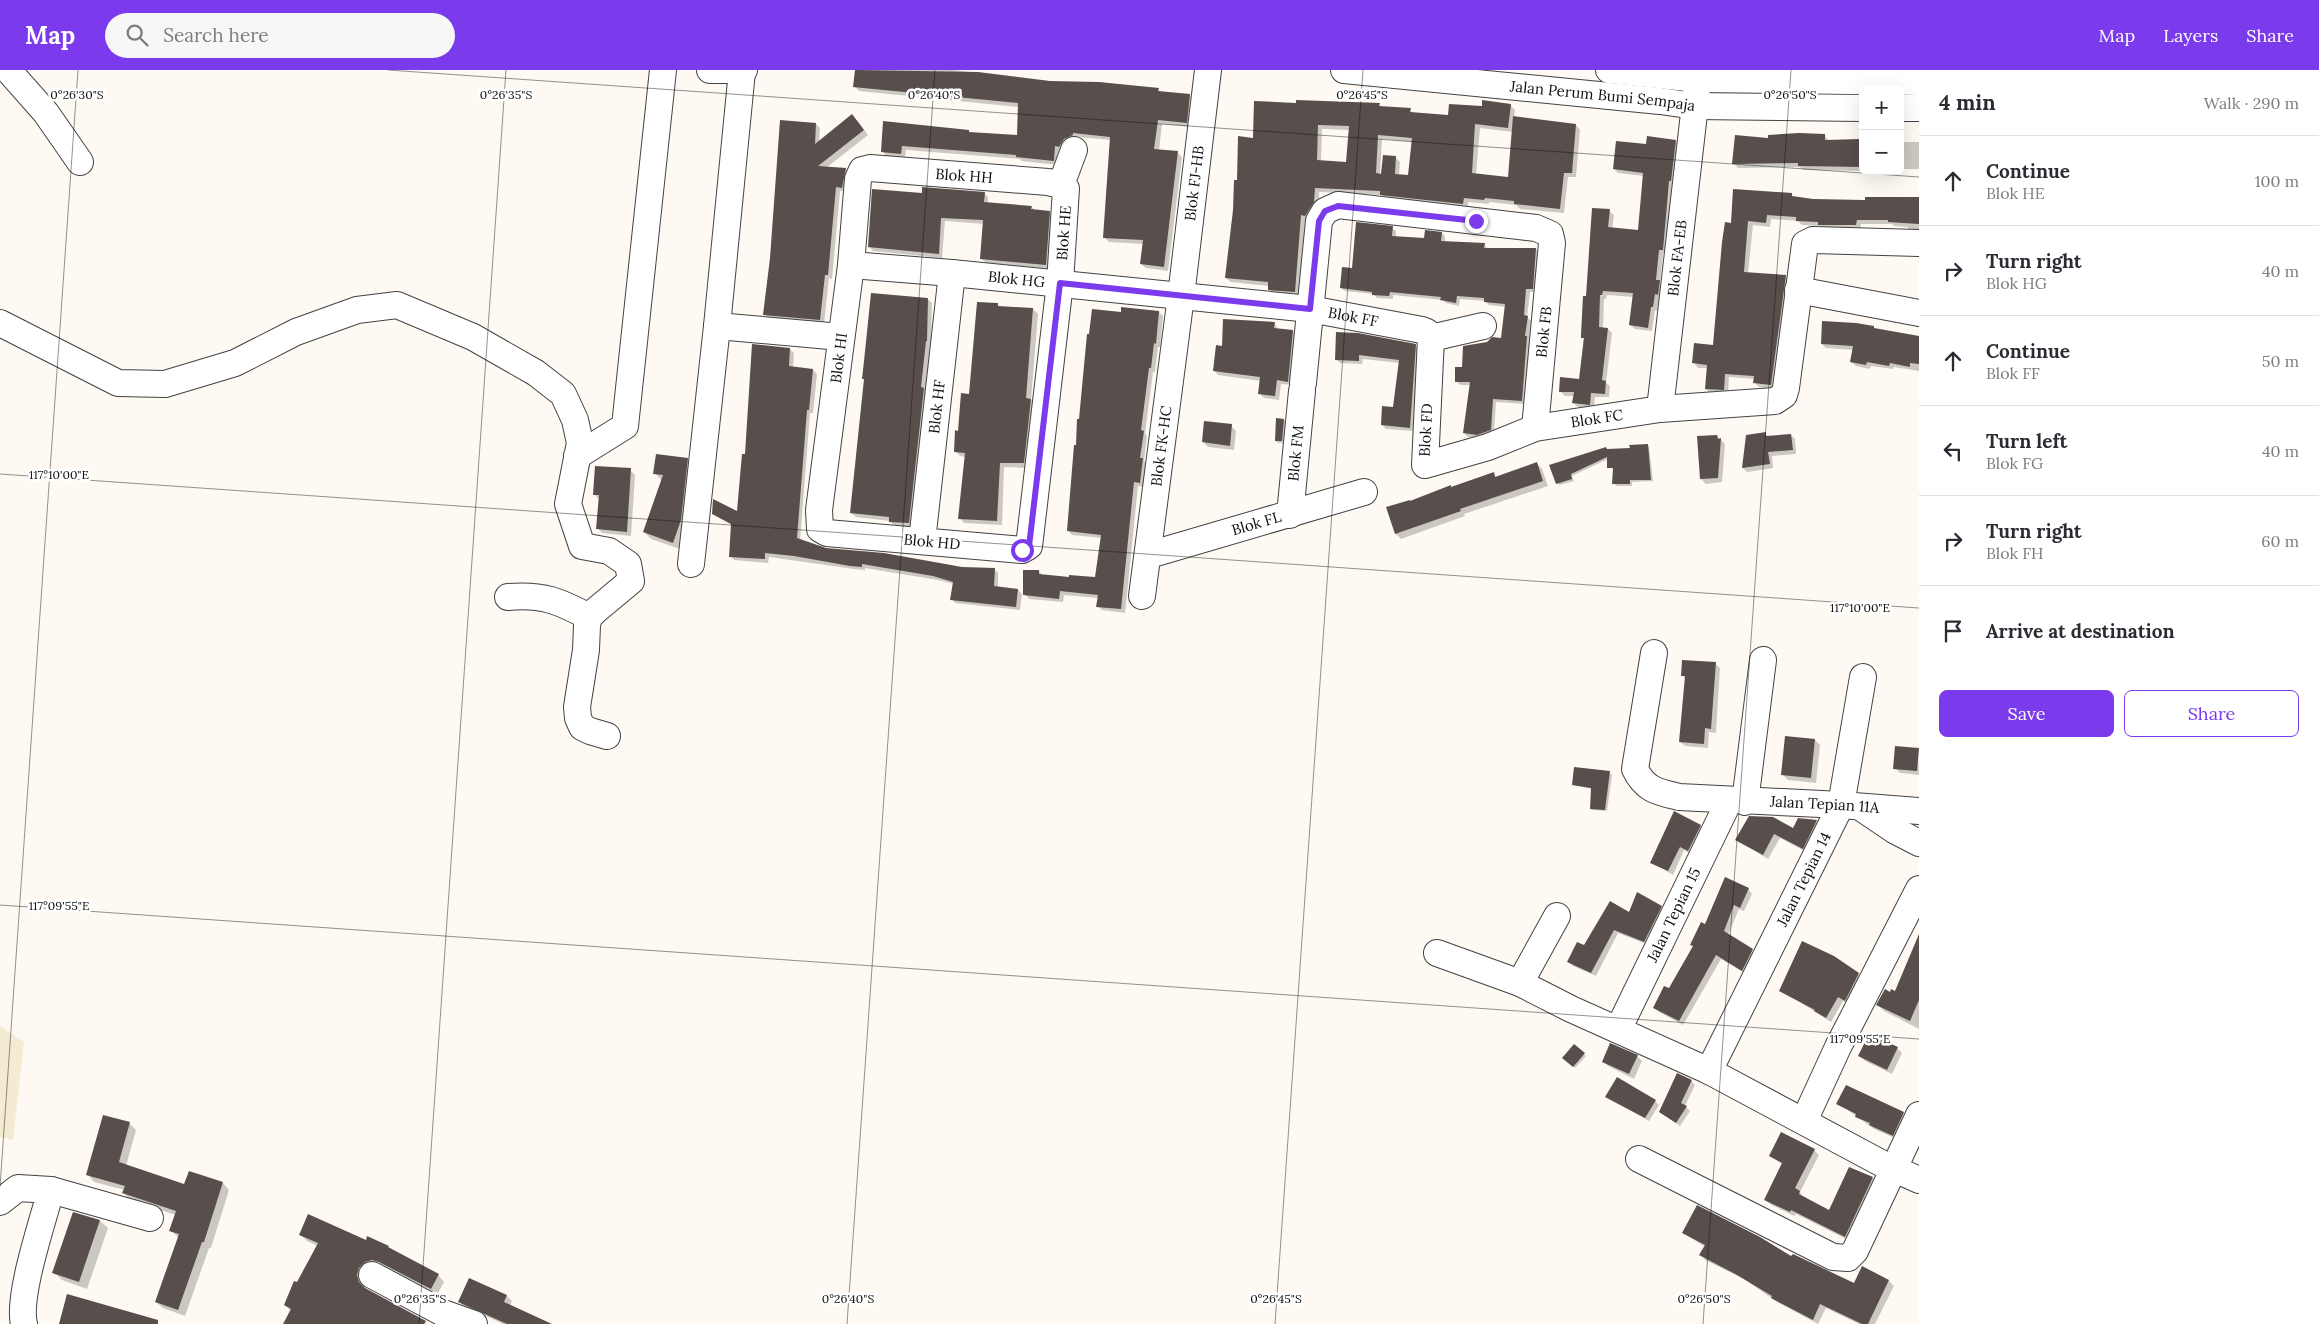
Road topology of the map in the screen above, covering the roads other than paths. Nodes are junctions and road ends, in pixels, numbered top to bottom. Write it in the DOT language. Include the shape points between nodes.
graph roads {
  1 [pos="8,70"];
  2 [pos="663,70"];
  3 [pos="710,70"];
  4 [pos="743,70"];
  5 [pos="1208,70"];
  6 [pos="1344,70"];
  7 [pos="1609,70"];
  8 [pos="1698,75"];
  9 [pos="1919,82"];
  10 [pos="1695,106"];
  11 [pos="1859,108"];
  12 [pos="1904,108"];
  13 [pos="1919,108"];
  14 [pos="1074,150"];
  15 [pos="80,162"];
  16 [pos="858,179"];
  17 [pos="1064,191"];
  18 [pos="1325,211"];
  19 [pos="1919,243"];
  20 [pos="851,265"];
  21 [pos="952,273"];
  22 [pos="1060,283"];
  23 [pos="1798,290"];
  24 [pos="1181,296"];
  25 [pos="1310,309"];
  26 [pos="1919,313"];
  27 [pos="0,323"];
  28 [pos="717,326"];
  29 [pos="1483,326"];
  30 [pos="841,337"];
  31 [pos="1431,338"];
  32 [pos="1660,409"];
  33 [pos="1534,428"];
  34 [pos="577,456"];
  35 [pos="1364,492"];
  36 [pos="1290,515"];
  37 [pos="827,533"];
  38 [pos="1030,538"];
  39 [pos="922,541"];
  40 [pos="1148,554"];
  41 [pos="691,564"];
  42 [pos="1142,596"];
  43 [pos="508,597"];
  44 [pos="589,617"];
  45 [pos="1654,653"];
  46 [pos="1763,660"];
  47 [pos="1863,677"];
  48 [pos="607,736"];
  49 [pos="1737,801"];
  50 [pos="1850,805"];
  51 [pos="1919,811"];
  52 [pos="1919,843"];
  53 [pos="1919,889"];
  54 [pos="1557,916"];
  55 [pos="1437,953"];
  56 [pos="1520,983"];
  57 [pos="1618,1030"];
  58 [pos="1709,1071"];
  59 [pos="1919,1115"];
  60 [pos="1804,1121"];
  61 [pos="1639,1159"];
  62 [pos="1893,1168"];
  63 [pos="1919,1180"];
  64 [pos="51,1190"];
  65 [pos="0,1202"];
  66 [pos="150,1218"];
  67 [pos="372,1275"];
  68 [pos="441,1319"];
  69 [pos="24,1324"];
  70 [pos="474,1324"];
  1 -- 15 [label="street" via="46,113"];
  2 -- 34 [label="street" via="625,426"];
  3 -- 4 [label="street"];
  4 -- 28 [label="street"];
  5 -- 24 [label="street, Blok FJ-HB"];
  6 -- 10 [label="street, Jalan Perum Bumi Sempaja"];
  7 -- 8 [label="street, Jalan Perum Bumi Sempaja"];
  8 -- 9 [label="street, Jalan Perum Bumi Sempaja"];
  8 -- 10 [label="street, Blok FA-EB"];
  10 -- 11 [label="street, Jalan Perum Bumi Sempaja"];
  10 -- 32 [label="street, Blok FA-EB"];
  12 -- 13 [label="street"];
  14 -- 17 [label="street, Blok HE"];
  16 -- 17 [label="street, Blok HH" via="862,170 870,168 1048,182"];
  16 -- 20 [label="street, Blok HI"];
  17 -- 22 [label="street, Blok HE"];
  18 -- 25 [label="street, Blok FM" via="1319,221"];
  18 -- 33 [label="street, Blok FB" via="1338,206 1536,228 1550,234 1552,242"];
  19 -- 23 [label="street" via="1808,241 1803,250"];
  20 -- 21 [label="street, Blok HG"];
  20 -- 30 [label="street, Blok HI"];
  21 -- 22 [label="street, Blok HG"];
  21 -- 39 [label="street, Blok HF"];
  22 -- 24 [label="street, Blok HG"];
  22 -- 38 [label="street, Blok HE"];
  23 -- 26 [label="street"];
  23 -- 32 [label="street, Blok FC" via="1786,388 1780,399"];
  24 -- 25 [label="street, Blok FF"];
  24 -- 40 [label="street, Blok FK-HC"];
  25 -- 31 [label="street, Blok FF" via="1422,330"];
  25 -- 36 [label="street, Blok FM"];
  27 -- 34 [label="street" via="118,383 165,384 235,363 296,332 358,310 397,305 473,337 536,373 563,394 575,420 580,443"];
  28 -- 30 [label="street"];
  28 -- 41 [label="street"];
  29 -- 31 [label="street"];
  30 -- 37 [label="street, Blok HI" via="819,510 820,529"];
  31 -- 33 [label="street, Blok FD" via="1424,466 1488,447"];
  32 -- 33 [label="street, Blok FC"];
  34 -- 44 [label="street" via="568,504 582,546 610,551 628,564 631,581"];
  35 -- 36 [label="street, Blok FL"];
  36 -- 40 [label="street, Blok FL"];
  37 -- 39 [label="street, Blok HD"];
  38 -- 39 [label="street, Blok HD" via="1029,546 1022,550"];
  40 -- 42 [label="street, Blok FK-HC"];
  43 -- 44 [label="street" via="545,597"];
  44 -- 48 [label="street" via="578,718 582,727 590,732"];
  45 -- 49 [label="street, Jalan Tepian 11A" via="1636,769 1642,783 1658,792 1679,797"];
  46 -- 49 [label="street, Jalan Tepian 15"];
  47 -- 50 [label="street, Jalan Tepian 14"];
  49 -- 50 [label="street, Jalan Tepian 11A"];
  49 -- 57 [label="street, Jalan Tepian 15"];
  50 -- 51 [label="street, Jalan Tepian 11A"];
  50 -- 52 [label="street"];
  50 -- 58 [label="street, Jalan Tepian 14"];
  53 -- 60 [label="street"];
  54 -- 56 [label="street"];
  55 -- 56 [label="street"];
  56 -- 57 [label="street"];
  57 -- 58 [label="street"];
  58 -- 60 [label="street"];
  59 -- 62 [label="street"];
  60 -- 62 [label="street"];
  61 -- 62 [label="street" via="1840,1259 1848,1258 1855,1251"];
  62 -- 63 [label="street"];
  64 -- 65 [label="street" via="18,1188"];
  64 -- 66 [label="street"];
  64 -- 69 [label="street" via="24,1296"];
  67 -- 68 [label="street"];
  68 -- 70 [label="street"];
}
